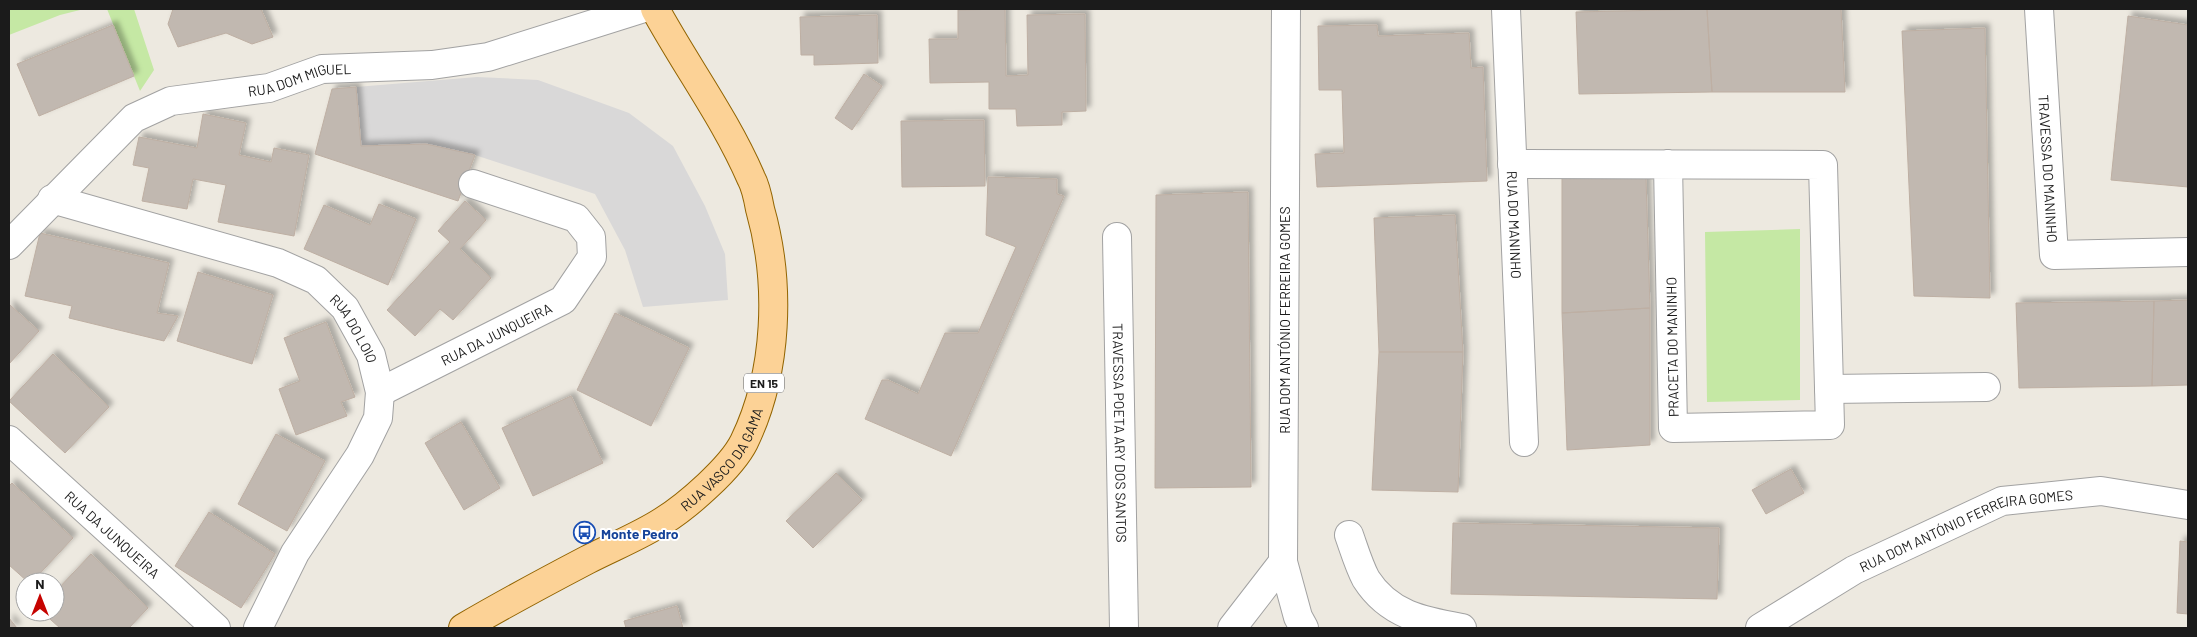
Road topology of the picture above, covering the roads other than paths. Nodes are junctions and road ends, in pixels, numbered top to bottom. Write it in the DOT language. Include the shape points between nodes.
graph roads {
  1 [pos="641,9"];
  2 [pos="655,9"];
  3 [pos="1286,9"];
  4 [pos="1506,9"];
  5 [pos="2039,9"];
  6 [pos="1512,164"];
  7 [pos="1668,164"];
  8 [pos="473,184"];
  9 [pos="52,199"];
  10 [pos="1117,237"];
  11 [pos="9,245"];
  12 [pos="2188,252"];
  13 [pos="1986,386"];
  14 [pos="1829,389"];
  15 [pos="380,392"];
  16 [pos="9,440"];
  17 [pos="1524,442"];
  18 [pos="2188,505"];
  19 [pos="1349,536"];
  20 [pos="1283,562"];
  21 [pos="216,628"];
  22 [pos="258,628"];
  23 [pos="463,628"];
  24 [pos="1124,628"];
  25 [pos="1232,628"];
  26 [pos="1304,628"];
  27 [pos="1462,628"];
  28 [pos="1760,628"];
  1 -- 9 [label="street, RUA DOM MIGUEL" via="488,57 432,64 322,69 268,88 171,102 134,118"];
  2 -- 23 [label="main road, RUA VASCO DA GAMA / EN 15" via="714,104 752,180 767,233 773,276 771,336 764,383 755,414 743,444 720,473 663,521 526,591"];
  3 -- 20 [label="street, RUA DOM ANTÓNIO FERREIRA GOMES"];
  4 -- 6 [label="street, RUA DO MANINHO"];
  5 -- 12 [label="street, TRAVESSA DO MANINHO" via="2054,255"];
  6 -- 7 [label="street, PRACETA DO MANINHO"];
  6 -- 17 [label="street, RUA DO MANINHO"];
  7 -- 14 [label="street, PRACETA DO MANINHO" via="1823,165"];
  7 -- 14 [label="street, PRACETA DO MANINHO" via="1674,428 1830,425"];
  8 -- 15 [label="street, RUA DA JUNQUEIRA" via="576,218 591,237 592,258 563,300"];
  9 -- 11 [label="street, RUA DOM MIGUEL"];
  9 -- 15 [label="street, RUA DO LOIO" via="278,263 316,280 345,308 371,355"];
  10 -- 24 [label="street, TRAVESSA POETA ARY DOS SANTOS"];
  13 -- 14 [label="street"];
  15 -- 22 [label="street, RUA DO LOIO" via="378,418 360,455 295,553"];
  16 -- 21 [label="street, RUA DA JUNQUEIRA"];
  18 -- 28 [label="street, RUA DOM ANTÓNIO FERREIRA GOMES" via="2102,492 2002,501 1854,570"];
  19 -- 27 [label="street" via="1366,578 1388,605 1422,621"];
  20 -- 25 [label="street"];
  20 -- 26 [label="street, RUA DOM ANTÓNIO FERREIRA GOMES"];
}
